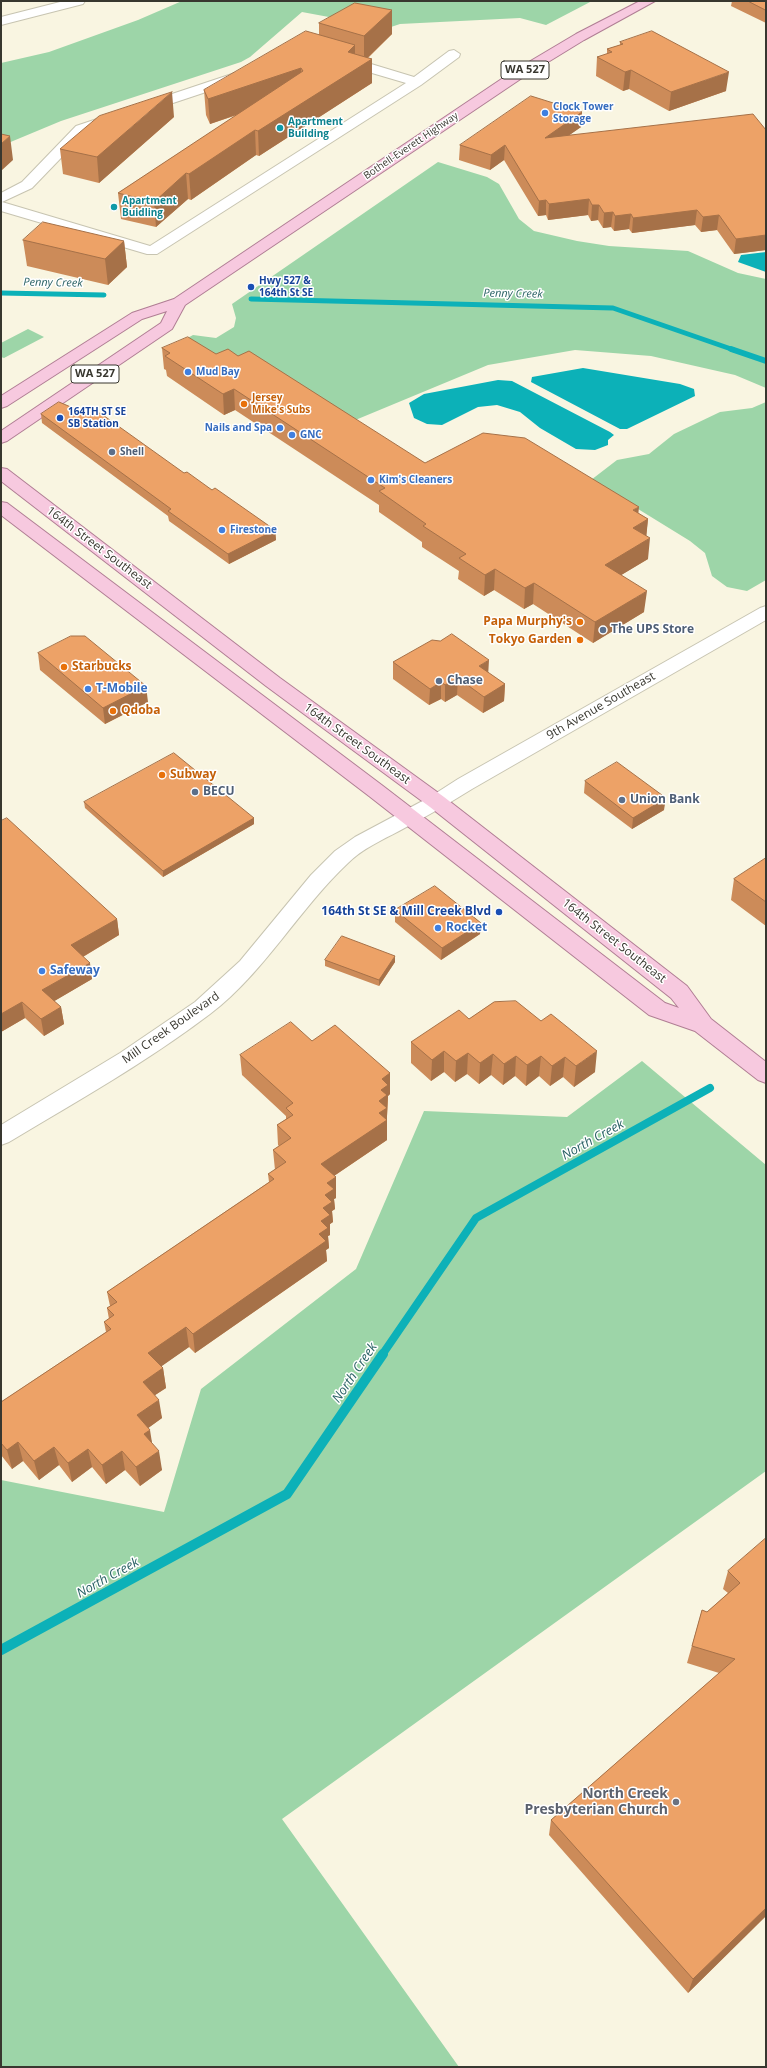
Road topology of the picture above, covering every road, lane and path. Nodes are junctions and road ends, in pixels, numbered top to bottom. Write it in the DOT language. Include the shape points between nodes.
graph roads {
  1 [pos="79,1"];
  2 [pos="649,1"];
  3 [pos="1,21"];
  4 [pos="454,54"];
  5 [pos="332,56"];
  6 [pos="254,71"];
  7 [pos="416,82"];
  8 [pos="1,198"];
  9 [pos="1,206"];
  10 [pos="179,302"];
  11 [pos="57,366"];
  12 [pos="1,388"];
  13 [pos="1,402"];
  14 [pos="1,438"];
  15 [pos="1,473"];
  16 [pos="1,507"];
  17 [pos="1,512"];
  18 [pos="22,524"];
  19 [pos="766,612"];
  20 [pos="437,802"];
  21 [pos="410,817"];
  22 [pos="703,1025"];
  23 [pos="766,1074"];
  24 [pos="1,1136"];
  1 -- 3 [label="street"];
  2 -- 10 [label="main road, Bothell-Everett Highway / WA 527" via="580,37 517,75"];
  4 -- 7 [label="street"];
  5 -- 7 [label="street"];
  6 -- 8 [label="street" via="81,129 27,185"];
  7 -- 9 [label="street" via="152,251"];
  10 -- 11 [label="main road, Bothell-Everett Highway / WA 527" via="137,316"];
  10 -- 14 [label="main road, Bothell-Everett Highway / WA 527" via="167,326"];
  11 -- 12 [label="main road"];
  11 -- 13 [label="main road, Bothell-Everett Highway / WA 527"];
  15 -- 20 [label="main road, 164th Street Southeast" via="273,682"];
  16 -- 18 [label="main road, 164th Street Southeast"];
  17 -- 18 [label="main road"];
  18 -- 21 [label="main road, 164th Street Southeast"];
  19 -- 20 [label="street, 9th Avenue Southeast"];
  20 -- 21 [label="street, 9th Avenue Southeast"];
  20 -- 22 [label="main road, 164th Street Southeast" via="679,992"];
  21 -- 22 [label="main road, 164th Street Southeast" via="657,1009"];
  21 -- 24 [label="street, Mill Creek Boulevard" via="362,842 328,869 248,967 203,1008 128,1059"];
  22 -- 23 [label="main road, 164th Street Southeast"];
}
